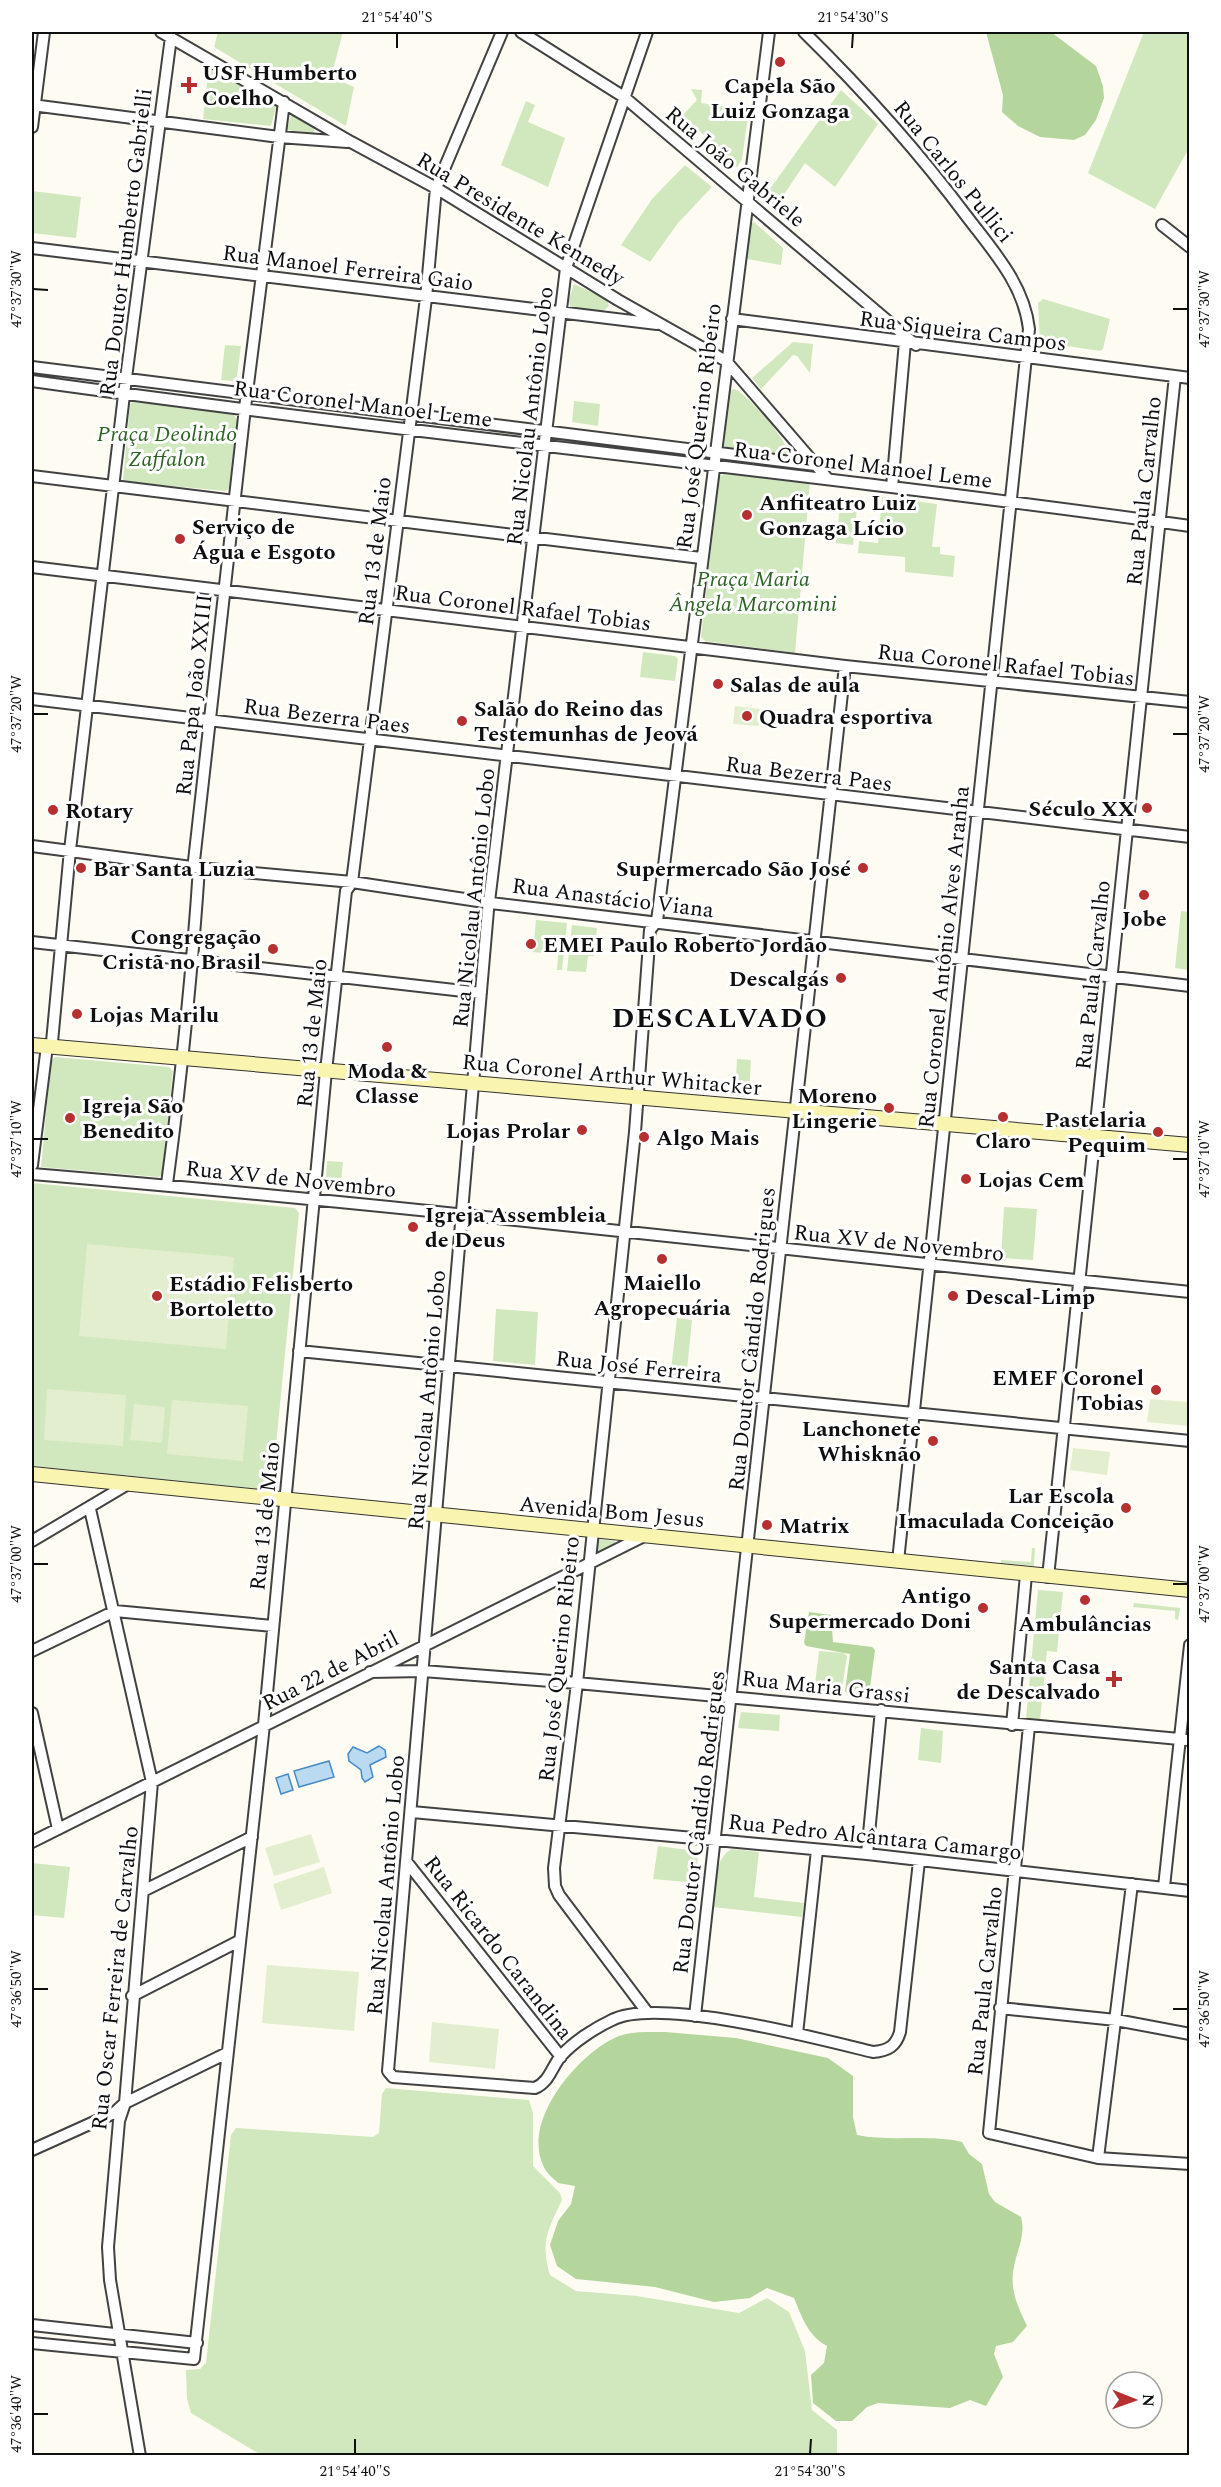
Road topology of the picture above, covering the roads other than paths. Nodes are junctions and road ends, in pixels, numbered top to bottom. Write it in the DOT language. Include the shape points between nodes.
graph roads {
  1 [pos="44,32"];
  2 [pos="502,32"];
  3 [pos="521,32"];
  4 [pos="647,32"];
  5 [pos="769,32"];
  6 [pos="804,32"];
  7 [pos="166,34"];
  8 [pos="624,97"];
  9 [pos="284,102"];
  10 [pos="33,106"];
  11 [pos="159,122"];
  12 [pos="32,127"];
  13 [pos="279,137"];
  14 [pos="351,142"];
  15 [pos="436,188"];
  16 [pos="747,201"];
  17 [pos="1162,225"];
  18 [pos="1190,247"];
  19 [pos="32,248"];
  20 [pos="141,261"];
  21 [pos="566,268"];
  22 [pos="263,276"];
  23 [pos="426,298"];
  24 [pos="618,300"];
  25 [pos="562,312"];
  26 [pos="732,319"];
  27 [pos="615,321"];
  28 [pos="661,324"];
  29 [pos="911,344"];
  30 [pos="1027,358"];
  31 [pos="726,361"];
  32 [pos="1190,366"];
  33 [pos="32,367"];
  34 [pos="1175,376"];
  35 [pos="126,378"];
  36 [pos="1188,378"];
  37 [pos="32,381"];
  38 [pos="248,392"];
  39 [pos="125,394"];
  40 [pos="245,408"];
  41 [pos="411,415"];
  42 [pos="409,429"];
  43 [pos="547,433"];
  44 [pos="546,445"];
  45 [pos="714,459"];
  46 [pos="815,465"];
  47 [pos="787,467"];
  48 [pos="32,476"];
  49 [pos="827,478"];
  50 [pos="115,486"];
  51 [pos="892,487"];
  52 [pos="236,500"];
  53 [pos="1011,503"];
  54 [pos="398,521"];
  55 [pos="1159,522"];
  56 [pos="1190,526"];
  57 [pos="535,538"];
  58 [pos="701,558"];
  59 [pos="32,567"];
  60 [pos="104,576"];
  61 [pos="224,591"];
  62 [pos="387,611"];
  63 [pos="525,627"];
  64 [pos="691,646"];
  65 [pos="845,666"];
  66 [pos="992,682"];
  67 [pos="1141,698"];
  68 [pos="32,699"];
  69 [pos="1190,702"];
  70 [pos="88,706"];
  71 [pos="210,721"];
  72 [pos="372,740"];
  73 [pos="508,756"];
  74 [pos="676,776"];
  75 [pos="830,795"];
  76 [pos="979,813"];
  77 [pos="1127,829"];
  78 [pos="1190,837"];
  79 [pos="32,846"];
  80 [pos="70,850"];
  81 [pos="199,867"];
  82 [pos="352,882"];
  83 [pos="491,903"];
  84 [pos="657,921"];
  85 [pos="32,942"];
  86 [pos="815,942"];
  87 [pos="61,945"];
  88 [pos="963,957"];
  89 [pos="193,959"];
  90 [pos="337,976"];
  91 [pos="1112,977"];
  92 [pos="1190,986"];
  93 [pos="481,993"];
  94 [pos="32,1045"];
  95 [pos="46,1046"];
  96 [pos="184,1059"];
  97 [pos="326,1071"];
  98 [pos="472,1084"];
  99 [pos="638,1097"];
  100 [pos="796,1111"];
  101 [pos="945,1124"];
  102 [pos="1095,1138"];
  103 [pos="1190,1145"];
  104 [pos="32,1165"];
  105 [pos="32,1174"];
  106 [pos="167,1184"];
  107 [pos="315,1200"];
  108 [pos="462,1216"];
  109 [pos="622,1230"];
  110 [pos="781,1248"];
  111 [pos="930,1265"];
  112 [pos="1080,1280"];
  113 [pos="1190,1292"];
  114 [pos="299,1351"];
  115 [pos="449,1368"];
  116 [pos="607,1381"];
  117 [pos="765,1398"];
  118 [pos="915,1413"];
  119 [pos="1063,1428"];
  120 [pos="1190,1442"];
  121 [pos="32,1474"];
  122 [pos="128,1484"];
  123 [pos="286,1500"];
  124 [pos="90,1509"];
  125 [pos="436,1516"];
  126 [pos="592,1530"];
  127 [pos="647,1535"];
  128 [pos="32,1541"];
  129 [pos="749,1545"];
  130 [pos="898,1561"];
  131 [pos="589,1564"];
  132 [pos="1026,1575"];
  133 [pos="1048,1577"];
  134 [pos="1190,1590"];
  135 [pos="115,1611"];
  136 [pos="273,1626"];
  137 [pos="425,1644"];
  138 [pos="1190,1645"];
  139 [pos="32,1651"];
  140 [pos="423,1671"];
  141 [pos="370,1672"];
  142 [pos="577,1683"];
  143 [pos="733,1696"];
  144 [pos="881,1710"];
  145 [pos="32,1713"];
  146 [pos="264,1725"];
  147 [pos="1012,1725"];
  148 [pos="1029,1726"];
  149 [pos="1184,1740"];
  150 [pos="152,1782"];
  151 [pos="412,1812"];
  152 [pos="559,1824"];
  153 [pos="58,1828"];
  154 [pos="252,1836"];
  155 [pos="713,1839"];
  156 [pos="32,1842"];
  157 [pos="817,1850"];
  158 [pos="867,1854"];
  159 [pos="406,1861"];
  160 [pos="919,1861"];
  161 [pos="1016,1870"];
  162 [pos="1132,1884"];
  163 [pos="1164,1887"];
  164 [pos="143,1891"];
  165 [pos="1190,1891"];
  166 [pos="239,1941"];
  167 [pos="132,1996"];
  168 [pos="1000,2008"];
  169 [pos="647,2012"];
  170 [pos="695,2016"];
  171 [pos="1116,2020"];
  172 [pos="797,2034"];
  173 [pos="1190,2034"];
  174 [pos="227,2053"];
  175 [pos="561,2057"];
  176 [pos="125,2103"];
  177 [pos="32,2150"];
  178 [pos="1098,2158"];
  179 [pos="1190,2164"];
  180 [pos="32,2325"];
  181 [pos="119,2334"];
  182 [pos="32,2343"];
  183 [pos="197,2343"];
  184 [pos="122,2352"];
  185 [pos="140,2456"];
  1 -- 10 [label="street"];
  2 -- 15 [label="street, Rua 13 de Maio"];
  3 -- 8 [label="street, Rua João Gabriele"];
  4 -- 8 [label="street, Rua Nicolau Antônio Lobo"];
  5 -- 16 [label="street, Rua José Querino Ribeiro"];
  6 -- 30 [label="street, Rua Carlos Pullici" via="868,95 944,185 1007,269 1027,313"];
  7 -- 9 [label="street, Rua Presidente Kennedy"];
  7 -- 11 [label="street, Rua Doutor Humberto Gabrielli"];
  8 -- 16 [label="street, Rua João Gabriele"];
  8 -- 21 [label="street, Rua Nicolau Antônio Lobo"];
  9 -- 13 [label="street, Rua Papa João XXIII"];
  9 -- 14 [label="street, Rua Presidente Kennedy"];
  10 -- 11 [label="street"];
  10 -- 12 [label="street"];
  11 -- 13 [label="street"];
  11 -- 20 [label="street, Rua Doutor Humberto Gabrielli"];
  13 -- 14 [label="street"];
  13 -- 22 [label="street, Rua Papa João XXIII"];
  14 -- 15 [label="street, Rua Presidente Kennedy"];
  15 -- 21 [label="street, Rua Presidente Kennedy"];
  15 -- 23 [label="street, Rua 13 de Maio"];
  16 -- 26 [label="street, Rua José Querino Ribeiro"];
  16 -- 29 [label="street, Rua João Gabriele"];
  17 -- 18 [label="street"];
  19 -- 20 [label="street, Rua Manoel Ferreira Gaio"];
  20 -- 22 [label="street, Rua Manoel Ferreira Gaio"];
  20 -- 35 [label="street, Rua Doutor Humberto Gabrielli"];
  21 -- 24 [label="street, Rua Presidente Kennedy"];
  21 -- 25 [label="street, Rua Nicolau Antônio Lobo"];
  22 -- 23 [label="street, Rua Manoel Ferreira Gaio"];
  22 -- 38 [label="street, Rua Papa João XXIII"];
  23 -- 25 [label="street, Rua Manoel Ferreira Gaio"];
  23 -- 41 [label="street, Rua 13 de Maio"];
  24 -- 27 [label="street"];
  24 -- 28 [label="street, Rua Presidente Kennedy"];
  25 -- 27 [label="street, Rua Manoel Ferreira Gaio"];
  25 -- 43 [label="street, Rua Nicolau Antônio Lobo"];
  26 -- 29 [label="street, Rua Siqueira Campos"];
  26 -- 31 [label="street, Rua José Querino Ribeiro"];
  27 -- 28 [label="street, Rua Manoel Ferreira Gaio"];
  28 -- 31 [label="street, Rua Presidente Kennedy"];
  29 -- 30 [label="street, Rua Siqueira Campos"];
  29 -- 51 [label="street"];
  30 -- 34 [label="street, Rua Siqueira Campos"];
  30 -- 53 [label="street, Rua Coronel Antônio Alves Aranha"];
  31 -- 45 [label="street, Rua José Querino Ribeiro"];
  31 -- 46 [label="street, Rua Presidente Kennedy"];
  32 -- 36 [label="street"];
  33 -- 35 [label="street, Rua Coronel Manoel Leme"];
  34 -- 36 [label="street, Rua Siqueira Campos"];
  34 -- 55 [label="street, Rua Paula Carvalho"];
  35 -- 38 [label="street, Rua Coronel Manoel Leme"];
  35 -- 39 [label="street, Rua Doutor Humberto Gabrielli"];
  37 -- 39 [label="street, Rua Coronel Manoel Leme"];
  38 -- 40 [label="street, Rua Papa João XXIII"];
  38 -- 41 [label="street, Rua Coronel Manoel Leme"];
  39 -- 40 [label="street, Rua Coronel Manoel Leme"];
  39 -- 50 [label="street, Rua Doutor Humberto Gabrielli"];
  40 -- 42 [label="street, Rua Coronel Manoel Leme"];
  40 -- 52 [label="street, Rua Papa João XXIII"];
  41 -- 42 [label="street, Rua 13 de Maio"];
  41 -- 43 [label="street, Rua Coronel Manoel Leme"];
  42 -- 44 [label="street, Rua Coronel Manoel Leme"];
  42 -- 54 [label="street, Rua 13 de Maio"];
  43 -- 44 [label="street, Rua Nicolau Antônio Lobo"];
  43 -- 45 [label="street, Rua Coronel Manoel Leme"];
  44 -- 45 [label="street, Rua Coronel Manoel Leme"];
  44 -- 57 [label="street, Rua Nicolau Antônio Lobo"];
  45 -- 47 [label="street, Rua Coronel Manoel Leme"];
  45 -- 58 [label="street, Rua José Querino Ribeiro"];
  46 -- 47 [label="street, Rua Coronel Manoel Leme"];
  46 -- 49 [label="street, Rua Presidente Kennedy"];
  47 -- 49 [label="street, Rua Coronel Manoel Leme"];
  48 -- 50 [label="street"];
  49 -- 51 [label="street, Rua Coronel Manoel Leme"];
  50 -- 52 [label="street"];
  50 -- 60 [label="street, Rua Doutor Humberto Gabrielli"];
  51 -- 53 [label="street, Rua Coronel Manoel Leme"];
  52 -- 54 [label="street"];
  52 -- 61 [label="street, Rua Papa João XXIII"];
  53 -- 55 [label="street, Rua Coronel Manoel Leme"];
  53 -- 66 [label="street, Rua Coronel Antônio Alves Aranha"];
  54 -- 57 [label="street"];
  54 -- 62 [label="street, Rua 13 de Maio"];
  55 -- 56 [label="street, Rua Coronel Manoel Leme"];
  55 -- 67 [label="street, Rua Paula Carvalho"];
  57 -- 58 [label="street"];
  57 -- 63 [label="street, Rua Nicolau Antônio Lobo"];
  58 -- 64 [label="street, Rua José Querino Ribeiro"];
  59 -- 60 [label="street, Rua Coronel Rafael Tobias"];
  60 -- 61 [label="street, Rua Coronel Rafael Tobias"];
  60 -- 70 [label="street, Rua Doutor Humberto Gabrielli"];
  61 -- 62 [label="street, Rua Coronel Rafael Tobias"];
  61 -- 71 [label="street, Rua Papa João XXIII"];
  62 -- 63 [label="street, Rua Coronel Rafael Tobias"];
  62 -- 72 [label="street, Rua 13 de Maio"];
  63 -- 64 [label="street, Rua Coronel Rafael Tobias"];
  63 -- 73 [label="street, Rua Nicolau Antônio Lobo"];
  64 -- 65 [label="street, Rua Coronel Rafael Tobias"];
  64 -- 74 [label="street, Rua José Querino Ribeiro"];
  65 -- 66 [label="street, Rua Coronel Rafael Tobias"];
  65 -- 75 [label="street, Rua Doutor Cândido Rodrigues"];
  66 -- 67 [label="street, Rua Coronel Rafael Tobias"];
  66 -- 76 [label="street, Rua Coronel Antônio Alves Aranha"];
  67 -- 69 [label="street, Rua Coronel Rafael Tobias"];
  67 -- 77 [label="street, Rua Paula Carvalho"];
  68 -- 70 [label="street, Rua Bezerra Paes"];
  70 -- 71 [label="street, Rua Bezerra Paes"];
  70 -- 80 [label="street, Rua Doutor Humberto Gabrielli"];
  71 -- 72 [label="street, Rua Bezerra Paes"];
  71 -- 81 [label="street, Rua Papa João XXIII" via="194,861"];
  72 -- 73 [label="street, Rua Bezerra Paes"];
  72 -- 82 [label="street, Rua 13 de Maio"];
  73 -- 74 [label="street, Rua Bezerra Paes"];
  73 -- 83 [label="street, Rua Nicolau Antônio Lobo"];
  74 -- 75 [label="street, Rua Bezerra Paes"];
  74 -- 84 [label="street, Rua José Querino Ribeiro"];
  75 -- 76 [label="street, Rua Bezerra Paes"];
  75 -- 86 [label="street, Rua Doutor Cândido Rodrigues"];
  76 -- 77 [label="street, Rua Bezerra Paes"];
  76 -- 88 [label="street, Rua Coronel Antônio Alves Aranha"];
  77 -- 78 [label="street, Rua Bezerra Paes"];
  77 -- 91 [label="street, Rua Paula Carvalho"];
  79 -- 80 [label="street, Rua Anastácio Viana"];
  80 -- 81 [label="street, Rua Anastácio Viana"];
  80 -- 87 [label="street, Rua Doutor Humberto Gabrielli"];
  81 -- 82 [label="street, Rua Anastácio Viana"];
  81 -- 89 [label="street, Rua Papa João XXIII"];
  82 -- 83 [label="street, Rua Anastácio Viana"];
  82 -- 90 [label="street, Rua 13 de Maio" via="346,891"];
  83 -- 84 [label="street, Rua Anastácio Viana"];
  83 -- 93 [label="street, Rua Nicolau Antônio Lobo"];
  84 -- 86 [label="street, Rua Anastácio Viana"];
  84 -- 99 [label="street, Rua José Querino Ribeiro" via="650,930"];
  85 -- 87 [label="street"];
  86 -- 88 [label="street, Rua Anastácio Viana"];
  86 -- 100 [label="street, Rua Doutor Cândido Rodrigues"];
  87 -- 89 [label="street"];
  87 -- 95 [label="street, Rua Doutor Humberto Gabrielli" via="52,1042"];
  88 -- 91 [label="street, Rua Anastácio Viana"];
  88 -- 101 [label="street, Rua Coronel Antônio Alves Aranha"];
  89 -- 90 [label="street"];
  89 -- 96 [label="street, Rua Papa João XXIII"];
  90 -- 93 [label="street"];
  90 -- 97 [label="street, Rua 13 de Maio"];
  91 -- 92 [label="street, Rua Anastácio Viana"];
  91 -- 102 [label="street, Rua Paula Carvalho"];
  93 -- 98 [label="street, Rua Nicolau Antônio Lobo"];
  94 -- 95 [label="street, Rua Coronel Arthur Whitacker"];
  95 -- 96 [label="street, Rua Coronel Arthur Whitacker"];
  95 -- 104 [label="street, Rua Doutor Humberto Gabrielli"];
  96 -- 97 [label="street, Rua Coronel Arthur Whitacker"];
  96 -- 106 [label="street, Rua Papa João XXIII"];
  97 -- 98 [label="street, Rua Coronel Arthur Whitacker"];
  97 -- 107 [label="street, Rua 13 de Maio"];
  98 -- 99 [label="street, Rua Coronel Arthur Whitacker"];
  98 -- 108 [label="street, Rua Nicolau Antônio Lobo"];
  99 -- 100 [label="street, Rua Coronel Arthur Whitacker"];
  99 -- 109 [label="street, Rua José Querino Ribeiro"];
  100 -- 101 [label="street, Rua Coronel Arthur Whitacker"];
  100 -- 110 [label="street, Rua Doutor Cândido Rodrigues"];
  101 -- 102 [label="street, Rua Coronel Arthur Whitacker"];
  101 -- 111 [label="street, Rua Coronel Antônio Alves Aranha"];
  102 -- 103 [label="street, Rua Coronel Arthur Whitacker"];
  102 -- 112 [label="street, Rua Paula Carvalho"];
  105 -- 106 [label="street, Rua XV de Novembro"];
  106 -- 107 [label="street, Rua XV de Novembro"];
  107 -- 108 [label="street, Rua XV de Novembro"];
  107 -- 114 [label="street, Rua 13 de Maio"];
  108 -- 109 [label="street, Rua XV de Novembro"];
  108 -- 115 [label="street, Rua Nicolau Antônio Lobo"];
  109 -- 110 [label="street, Rua XV de Novembro"];
  109 -- 116 [label="street, Rua José Querino Ribeiro"];
  110 -- 111 [label="street, Rua XV de Novembro"];
  110 -- 117 [label="street, Rua Doutor Cândido Rodrigues"];
  111 -- 112 [label="street, Rua XV de Novembro"];
  111 -- 118 [label="street, Rua Coronel Antônio Alves Aranha"];
  112 -- 113 [label="street, Rua XV de Novembro"];
  112 -- 119 [label="street, Rua Paula Carvalho"];
  114 -- 115 [label="street, Rua José Ferreira"];
  114 -- 123 [label="street, Rua 13 de Maio"];
  115 -- 116 [label="street, Rua José Ferreira"];
  115 -- 125 [label="street, Rua Nicolau Antônio Lobo"];
  116 -- 117 [label="street, Rua José Ferreira"];
  116 -- 126 [label="street, Rua José Querino Ribeiro"];
  117 -- 118 [label="street, Rua José Ferreira"];
  117 -- 129 [label="street, Rua Doutor Cândido Rodrigues"];
  118 -- 119 [label="street, Rua José Ferreira"];
  118 -- 130 [label="street, Rua Coronel Antônio Alves Aranha"];
  119 -- 120 [label="street, Rua José Ferreira"];
  119 -- 133 [label="street, Rua Paula Carvalho"];
  121 -- 122 [label="street, Avenida Bom Jesus"];
  122 -- 123 [label="street, Avenida Bom Jesus"];
  122 -- 124 [label="street"];
  123 -- 125 [label="street, Avenida Bom Jesus"];
  123 -- 136 [label="street, Rua 13 de Maio"];
  124 -- 128 [label="street"];
  124 -- 135 [label="street, Rua Oscar Ferreira de Carvalho"];
  125 -- 126 [label="street, Avenida Bom Jesus"];
  125 -- 137 [label="street, Rua Nicolau Antônio Lobo"];
  126 -- 127 [label="street, Avenida Bom Jesus"];
  126 -- 131 [label="street, Rua José Querino Ribeiro"];
  127 -- 129 [label="street, Avenida Bom Jesus"];
  127 -- 131 [label="street, Rua 22 de Abril"];
  129 -- 130 [label="street, Avenida Bom Jesus"];
  129 -- 143 [label="street, Rua Doutor Cândido Rodrigues"];
  130 -- 132 [label="street, Avenida Bom Jesus"];
  131 -- 137 [label="street, Rua 22 de Abril"];
  131 -- 142 [label="street, Rua José Querino Ribeiro"];
  132 -- 133 [label="street, Avenida Bom Jesus"];
  132 -- 147 [label="street"];
  133 -- 134 [label="street, Avenida Bom Jesus"];
  135 -- 136 [label="street"];
  135 -- 139 [label="street"];
  135 -- 150 [label="street, Rua Oscar Ferreira de Carvalho"];
  136 -- 146 [label="street, Rua 13 de Maio"];
  137 -- 140 [label="street, Rua Nicolau Antônio Lobo"];
  137 -- 141 [label="street, Rua 22 de Abril"];
  138 -- 149 [label="street"];
  140 -- 141 [label="street, Rua Maria Grassi"];
  140 -- 142 [label="street, Rua Maria Grassi"];
  140 -- 151 [label="street, Rua Nicolau Antônio Lobo"];
  141 -- 146 [label="street, Rua 22 de Abril"];
  142 -- 143 [label="street, Rua Maria Grassi"];
  142 -- 152 [label="street, Rua José Querino Ribeiro"];
  143 -- 144 [label="street, Rua Maria Grassi"];
  143 -- 155 [label="street, Rua Doutor Cândido Rodrigues"];
  144 -- 147 [label="street, Rua Maria Grassi"];
  144 -- 158 [label="street"];
  145 -- 153 [label="street"];
  146 -- 150 [label="street, Rua 22 de Abril"];
  146 -- 154 [label="street, Rua 13 de Maio"];
  147 -- 148 [label="street, Rua Maria Grassi"];
  148 -- 149 [label="street, Rua Maria Grassi"];
  148 -- 161 [label="street, Rua Paula Carvalho"];
  149 -- 163 [label="street"];
  150 -- 153 [label="street, Rua 22 de Abril"];
  150 -- 164 [label="street, Rua Oscar Ferreira de Carvalho"];
  151 -- 152 [label="street, Rua Pedro Alcântara Camargo"];
  151 -- 159 [label="street, Rua Nicolau Antônio Lobo"];
  152 -- 155 [label="street, Rua Pedro Alcântara Camargo"];
  152 -- 169 [label="street, Rua José Querino Ribeiro" via="554,1878 559,1895"];
  153 -- 156 [label="street, Rua 22 de Abril"];
  154 -- 164 [label="street"];
  154 -- 166 [label="street, Rua 13 de Maio"];
  155 -- 157 [label="street, Rua Pedro Alcântara Camargo"];
  155 -- 170 [label="street, Rua Doutor Cândido Rodrigues"];
  157 -- 158 [label="street, Rua Pedro Alcântara Camargo"];
  157 -- 172 [label="street"];
  158 -- 160 [label="street, Rua Pedro Alcântara Camargo"];
  159 -- 175 [label="street, Rua Ricardo Carandina"];
  159 -- 175 [label="street, Rua Nicolau Antônio Lobo" via="388,2071 393,2077 535,2088 543,2085"];
  160 -- 161 [label="street, Rua Pedro Alcântara Camargo"];
  160 -- 172 [label="street" via="900,2032 892,2047 873,2052"];
  161 -- 162 [label="street, Rua Pedro Alcântara Camargo"];
  161 -- 168 [label="street, Rua Paula Carvalho"];
  162 -- 163 [label="street, Rua Pedro Alcântara Camargo"];
  162 -- 171 [label="street"];
  163 -- 165 [label="street, Rua Pedro Alcântara Camargo"];
  164 -- 167 [label="street, Rua Oscar Ferreira de Carvalho"];
  166 -- 167 [label="street"];
  166 -- 174 [label="street, Rua 13 de Maio"];
  167 -- 176 [label="street, Rua Oscar Ferreira de Carvalho"];
  168 -- 171 [label="street"];
  168 -- 178 [label="street, Rua Paula Carvalho" via="989,2133"];
  169 -- 170 [label="street"];
  169 -- 175 [label="street" via="614,2019"];
  170 -- 172 [label="street"];
  171 -- 173 [label="street"];
  171 -- 178 [label="street"];
  174 -- 176 [label="street"];
  174 -- 183 [label="street, Rua 13 de Maio"];
  176 -- 177 [label="street" via="114,2113"];
  176 -- 181 [label="street, Rua Oscar Ferreira de Carvalho" via="119,2121 108,2247"];
  178 -- 179 [label="street"];
  180 -- 181 [label="street"];
  181 -- 183 [label="street"];
  181 -- 184 [label="street, Rua Oscar Ferreira de Carvalho"];
  182 -- 184 [label="street"];
  183 -- 184 [label="street, Rua 13 de Maio" via="194,2359"];
  184 -- 185 [label="street, Rua Oscar Ferreira de Carvalho"];
}
